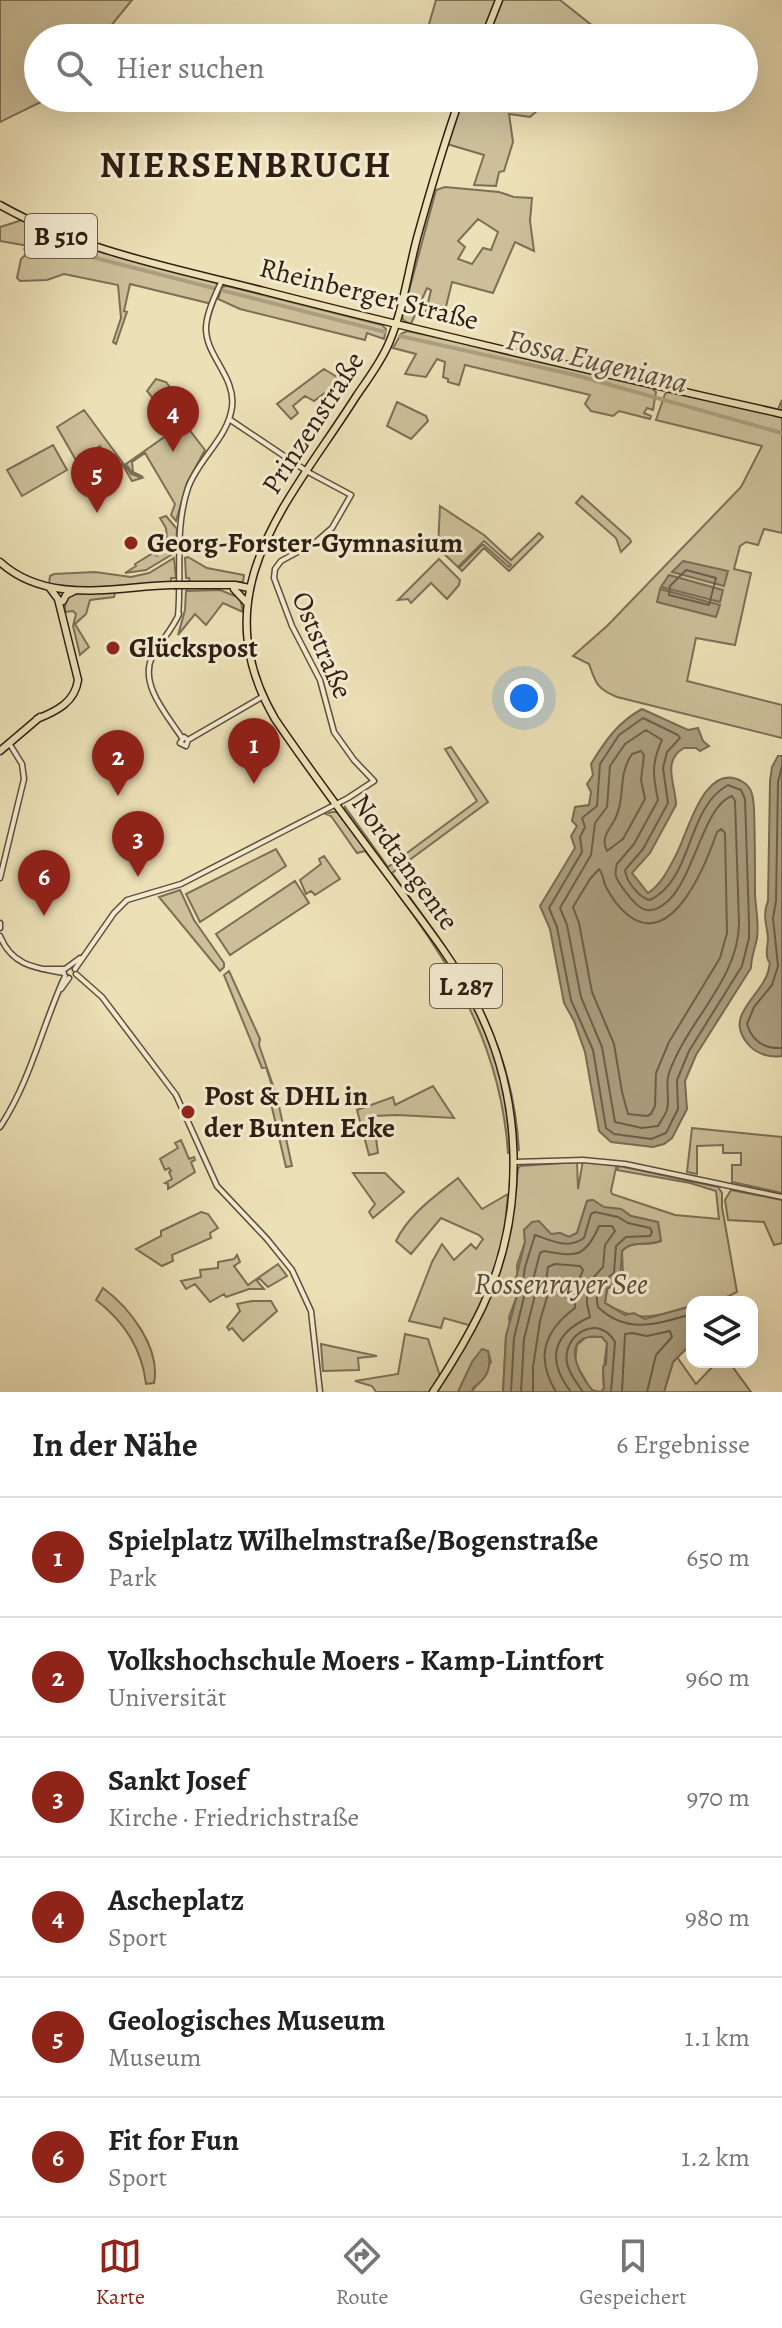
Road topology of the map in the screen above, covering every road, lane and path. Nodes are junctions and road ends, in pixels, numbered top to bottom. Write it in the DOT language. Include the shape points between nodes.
graph roads {
  1 [pos="499,0"];
  2 [pos="490,24"];
  3 [pos="455,112"];
  4 [pos="0,205"];
  5 [pos="220,283"];
  6 [pos="395,324"];
  7 [pos="782,414"];
  8 [pos="229,419"];
  9 [pos="308,472"];
  10 [pos="0,562"];
  11 [pos="252,575"];
  12 [pos="49,587"];
  13 [pos="234,587"];
  14 [pos="62,590"];
  15 [pos="249,590"];
  16 [pos="74,591"];
  17 [pos="61,600"];
  18 [pos="247,603"];
  19 [pos="262,697"];
  20 [pos="9,742"];
  21 [pos="0,751"];
  22 [pos="336,805"];
  23 [pos="0,875"];
  24 [pos="0,936"];
  25 [pos="70,973"];
  26 [pos="0,1127"];
  27 [pos="514,1162"];
  28 [pos="782,1197"];
  29 [pos="320,1392"];
  30 [pos="433,1392"];
  1 -- 2 [label="main road"];
  3 -- 6 [label="main road, Prinzenstraße"];
  4 -- 5 [label="main road, Rheinberger Straße / B 510" via="80,242"];
  5 -- 6 [label="main road, Rheinberger Straße / B 510"];
  5 -- 8 [label="street" via="206,332 231,388"];
  6 -- 7 [label="main road, Rheinberger Straße / B 510"];
  6 -- 9 [label="main road, Prinzenstraße" via="386,350"];
  8 -- 9 [label="street"];
  8 -- 19 [label="street" via="193,477 184,504 182,604 148,673 151,688 188,740"];
  9 -- 11 [label="main road, Prinzenstraße" via="265,541"];
  9 -- 22 [label="street, Oststraße" via="351,495 332,528 281,561 274,578 288,619 320,680 334,732 373,779"];
  10 -- 12 [label="main road"];
  11 -- 13 [label="main road"];
  11 -- 15 [label="main road, Prinzenstraße"];
  12 -- 14 [label="main road"];
  12 -- 17 [label="main road"];
  13 -- 15 [label="main road"];
  13 -- 16 [label="main road, bridge"];
  13 -- 18 [label="main road"];
  14 -- 16 [label="main road"];
  14 -- 17 [label="main road"];
  15 -- 18 [label="main road, Nordtangente / L 287"];
  16 -- 17 [label="main road"];
  17 -- 20 [label="main road" via="78,680 72,696"];
  18 -- 19 [label="main road, Nordtangente / L 287" via="248,650"];
  19 -- 22 [label="main road, Nordtangente / L 287"];
  20 -- 21 [label="main road"];
  20 -- 23 [label="street" via="24,779"];
  22 -- 25 [label="street" via="175,887 127,900"];
  22 -- 27 [label="main road, Nordtangente / L 287" via="442,948 478,1008 506,1087"];
  24 -- 25 [label="street" via="17,960"];
  25 -- 26 [label="street" via="56,994 21,1091"];
  25 -- 29 [label="street" via="94,990 177,1096 217,1186 292,1270 311,1311"];
  27 -- 28 [label="street" via="617,1163"];
  27 -- 30 [label="main road, Nordtangente / L 287" via="511,1212 499,1265 482,1309"];
}
